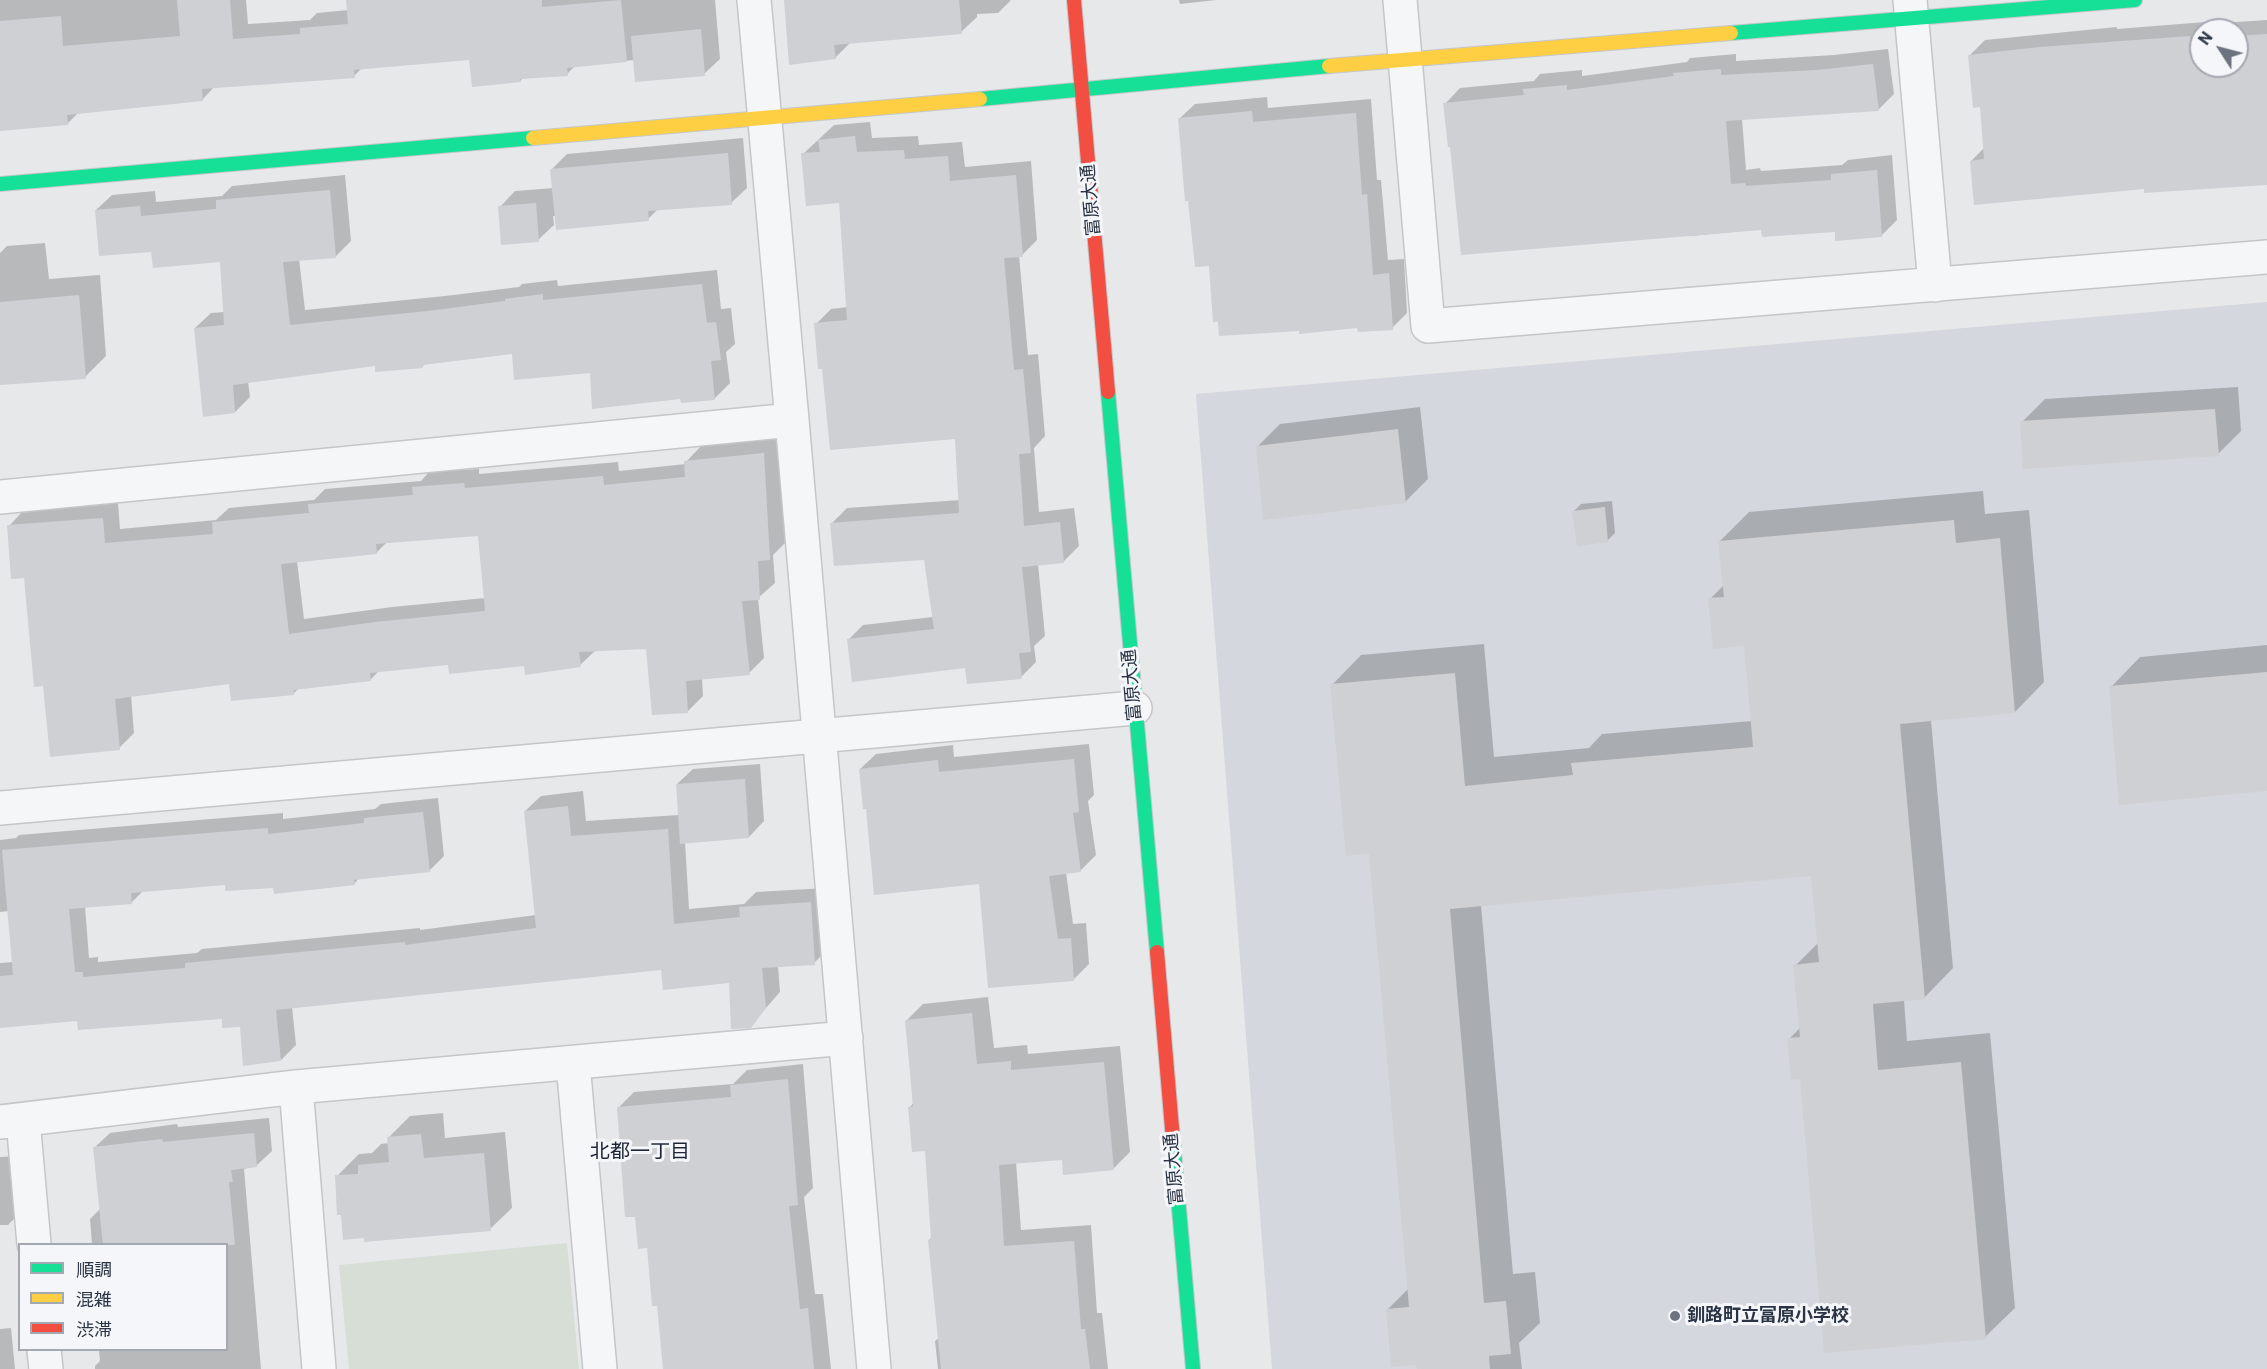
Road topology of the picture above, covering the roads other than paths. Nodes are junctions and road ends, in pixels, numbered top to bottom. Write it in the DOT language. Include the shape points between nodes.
graph roads {
  1 [pos="754,0"];
  2 [pos="1074,0"];
  3 [pos="1400,0"];
  4 [pos="2135,0"];
  5 [pos="1910,8"];
  6 [pos="1406,59"];
  7 [pos="1082,90"];
  8 [pos="764,118"];
  9 [pos="0,184"];
  10 [pos="2267,257"];
  11 [pos="1935,285"];
  12 [pos="792,420"];
  13 [pos="0,497"];
  14 [pos="1135,708"];
  15 [pos="819,737"];
  16 [pos="0,802"];
  17 [pos="0,808"];
  18 [pos="846,1038"];
  19 [pos="573,1063"];
  20 [pos="296,1087"];
  21 [pos="11,1121"];
  22 [pos="34,1243"];
  23 [pos="44,1351"];
  24 [pos="46,1369"];
  25 [pos="320,1369"];
  26 [pos="600,1369"];
  27 [pos="874,1369"];
  28 [pos="1193,1369"];
  1 -- 8 [label="street"];
  2 -- 7 [label="street, 富原大通"];
  3 -- 6 [label="street"];
  4 -- 5 [label="street"];
  5 -- 6 [label="street"];
  5 -- 11 [label="street"];
  6 -- 7 [label="street"];
  6 -- 11 [label="street" via="1428,326"];
  7 -- 8 [label="street"];
  7 -- 14 [label="street, 富原大通"];
  8 -- 9 [label="street"];
  8 -- 12 [label="street"];
  10 -- 11 [label="street"];
  12 -- 13 [label="street"];
  12 -- 15 [label="street"];
  14 -- 15 [label="street"];
  14 -- 28 [label="street, 富原大通"];
  15 -- 17 [label="street"];
  15 -- 18 [label="street"];
  16 -- 17 [label="street"];
  18 -- 19 [label="street"];
  18 -- 27 [label="street"];
  19 -- 20 [label="street"];
  19 -- 26 [label="street"];
  20 -- 21 [label="street"];
  20 -- 25 [label="street"];
  21 -- 22 [label="street"];
  23 -- 24 [label="street"];
}
